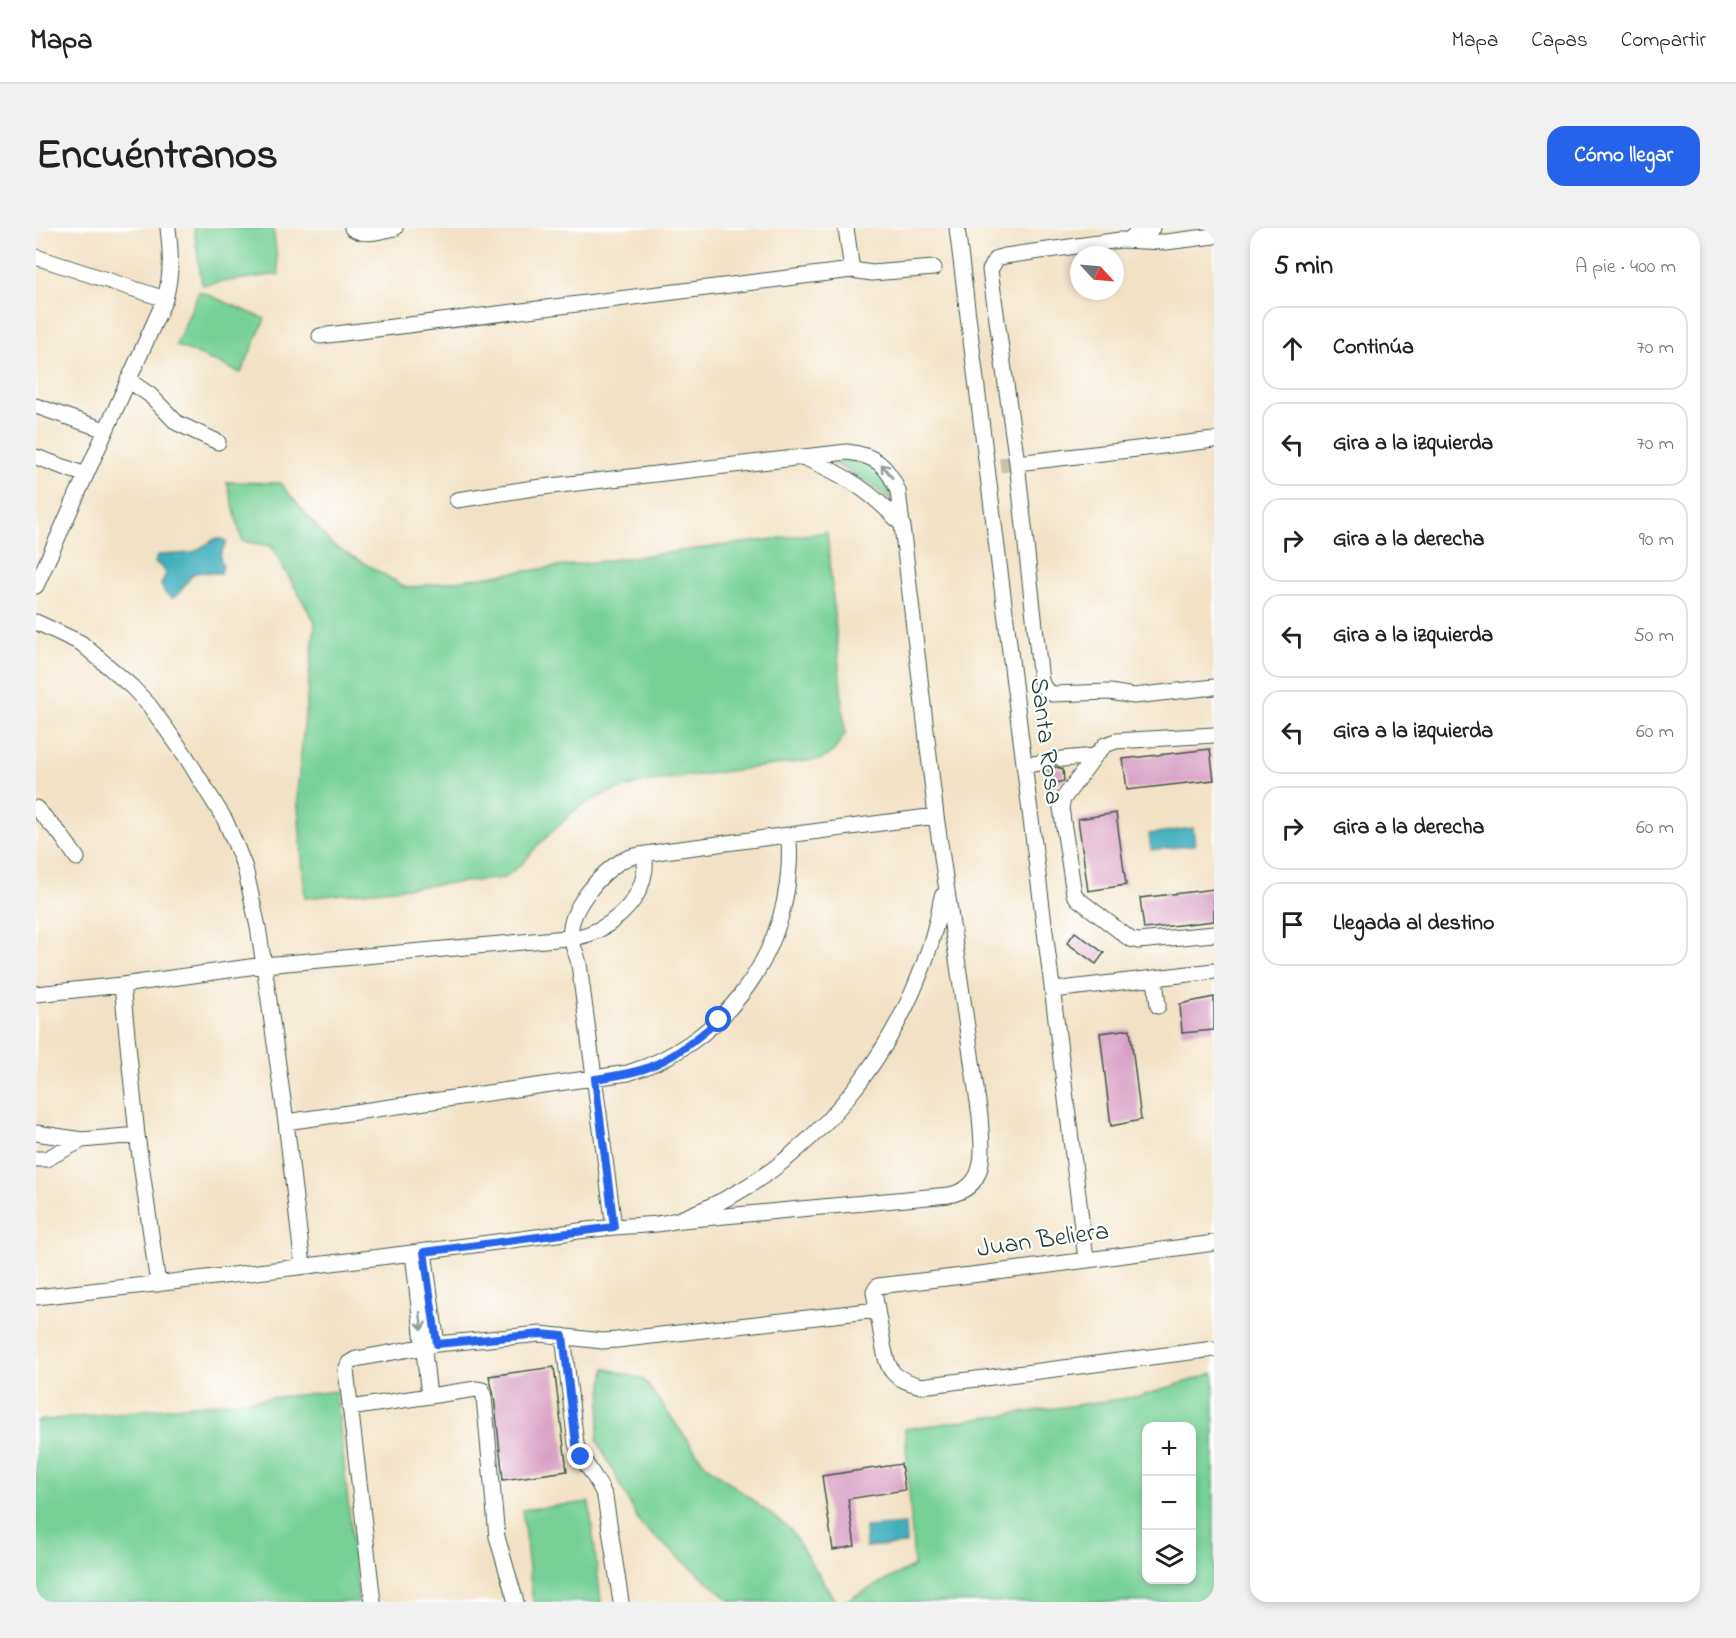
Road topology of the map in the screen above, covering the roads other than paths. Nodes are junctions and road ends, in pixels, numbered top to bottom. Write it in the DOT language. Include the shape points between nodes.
graph roads {
  1 [pos="168,228"];
  2 [pos="352,228"];
  3 [pos="395,228"];
  4 [pos="846,228"];
  5 [pos="957,228"];
  6 [pos="1152,228"];
  7 [pos="1214,236"];
  8 [pos="1129,240"];
  9 [pos="36,257"];
  10 [pos="934,268"];
  11 [pos="852,270"];
  12 [pos="165,299"];
  13 [pos="320,336"];
  14 [pos="128,380"];
  15 [pos="36,406"];
  16 [pos="105,430"];
  17 [pos="1214,440"];
  18 [pos="218,442"];
  19 [pos="36,457"];
  20 [pos="802,457"];
  21 [pos="1017,463"];
  22 [pos="86,475"];
  23 [pos="457,500"];
  24 [pos="903,526"];
  25 [pos="36,586"];
  26 [pos="36,622"];
  27 [pos="1214,687"];
  28 [pos="1214,735"];
  29 [pos="1095,756"];
  30 [pos="1024,765"];
  31 [pos="36,808"];
  32 [pos="936,816"];
  33 [pos="789,835"];
  34 [pos="645,855"];
  35 [pos="77,858"];
  36 [pos="945,881"];
  37 [pos="1214,934"];
  38 [pos="571,938"];
  39 [pos="264,965"];
  40 [pos="1214,971"];
  41 [pos="1155,979"];
  42 [pos="122,985"];
  43 [pos="1053,990"];
  44 [pos="36,994"];
  45 [pos="1158,1006"];
  46 [pos="595,1079"];
  47 [pos="286,1122"];
  48 [pos="36,1133"];
  49 [pos="137,1135"];
  50 [pos="82,1140"];
  51 [pos="36,1159"];
  52 [pos="672,1221"];
  53 [pos="614,1227"];
  54 [pos="1214,1243"];
  55 [pos="418,1253"];
  56 [pos="1086,1259"];
  57 [pos="303,1266"];
  58 [pos="158,1284"];
  59 [pos="36,1297"];
  60 [pos="877,1310"];
  61 [pos="563,1336"];
  62 [pos="430,1345"];
  63 [pos="1214,1349"];
  64 [pos="429,1396"];
  65 [pos="350,1408"];
  66 [pos="373,1602"];
  67 [pos="516,1602"];
  68 [pos="621,1602"];
  1 -- 12 [label="street" via="171,262"];
  2 -- 3 [label="street" via="364,234"];
  4 -- 11 [label="street"];
  5 -- 30 [label="street, Santa Rosa" via="994,466"];
  6 -- 8 [label="street" via="1137,232"];
  7 -- 8 [label="street" via="1166,242"];
  8 -- 21 [label="street" via="1005,256 993,263 990,270"];
  9 -- 12 [label="street"];
  10 -- 11 [label="street" via="872,273"];
  11 -- 13 [label="street"];
  12 -- 14 [label="street"];
  14 -- 16 [label="street"];
  14 -- 18 [label="street" via="150,395 177,423"];
  15 -- 16 [label="street"];
  16 -- 22 [label="street"];
  17 -- 21 [label="street"];
  19 -- 22 [label="street"];
  20 -- 23 [label="street"];
  20 -- 24 [label="street" via="850,479"];
  24 -- 20 [label="street, one-way" via="898,491 891,474 879,462 847,452"];
  21 -- 27 [label="street" via="1045,689 1052,694 1110,692 1134,696"];
  22 -- 25 [label="street"];
  24 -- 32 [label="street"];
  26 -- 39 [label="street" via="81,643 111,668 153,710 185,755 225,820 245,867"];
  28 -- 29 [label="street" via="1116,741 1105,745"];
  29 -- 30 [label="street"];
  29 -- 37 [label="street" via="1063,799 1061,808 1074,894 1130,939"];
  30 -- 43 [label="street, Santa Rosa"];
  31 -- 35 [label="street"];
  32 -- 33 [label="street"];
  32 -- 36 [label="street"];
  33 -- 34 [label="street"];
  33 -- 46 [label="street" via="784,902 774,936 744,993 719,1020 678,1053 628,1074"];
  34 -- 38 [label="street" via="624,859 596,883 576,911"];
  34 -- 38 [label="street" via="641,885 628,906 591,934"];
  36 -- 52 [label="street" via="933,940 915,988 881,1052 854,1088 798,1149 769,1171 707,1208"];
  36 -- 52 [label="street" via="980,1116 980,1170 969,1188 949,1195"];
  38 -- 39 [label="street"];
  38 -- 46 [label="street" via="577,955"];
  39 -- 42 [label="street"];
  39 -- 47 [label="street"];
  40 -- 41 [label="street"];
  41 -- 43 [label="street"];
  41 -- 45 [label="street"];
  42 -- 44 [label="street"];
  42 -- 49 [label="street"];
  43 -- 56 [label="street, Santa Rosa"];
  46 -- 47 [label="street"];
  46 -- 53 [label="street"];
  47 -- 57 [label="street"];
  48 -- 50 [label="street"];
  49 -- 50 [label="street"];
  49 -- 58 [label="street"];
  50 -- 51 [label="street" via="46,1159"];
  52 -- 53 [label="street"];
  53 -- 55 [label="street"];
  54 -- 56 [label="street, Juan Beliera"];
  55 -- 57 [label="street"];
  55 -- 62 [label="street"];
  56 -- 60 [label="street, Juan Beliera" via="878,1286 874,1291"];
  57 -- 58 [label="street"];
  58 -- 59 [label="street"];
  60 -- 61 [label="street" via="617,1340"];
  60 -- 63 [label="street" via="887,1365 893,1374 921,1386"];
  61 -- 62 [label="street" via="541,1334"];
  61 -- 68 [label="street" via="576,1444 605,1497"];
  62 -- 64 [label="street"];
  62 -- 65 [label="street" via="349,1363 346,1370"];
  64 -- 65 [label="street"];
  64 -- 67 [label="street" via="482,1390 497,1537"];
  65 -- 66 [label="street"];
}
